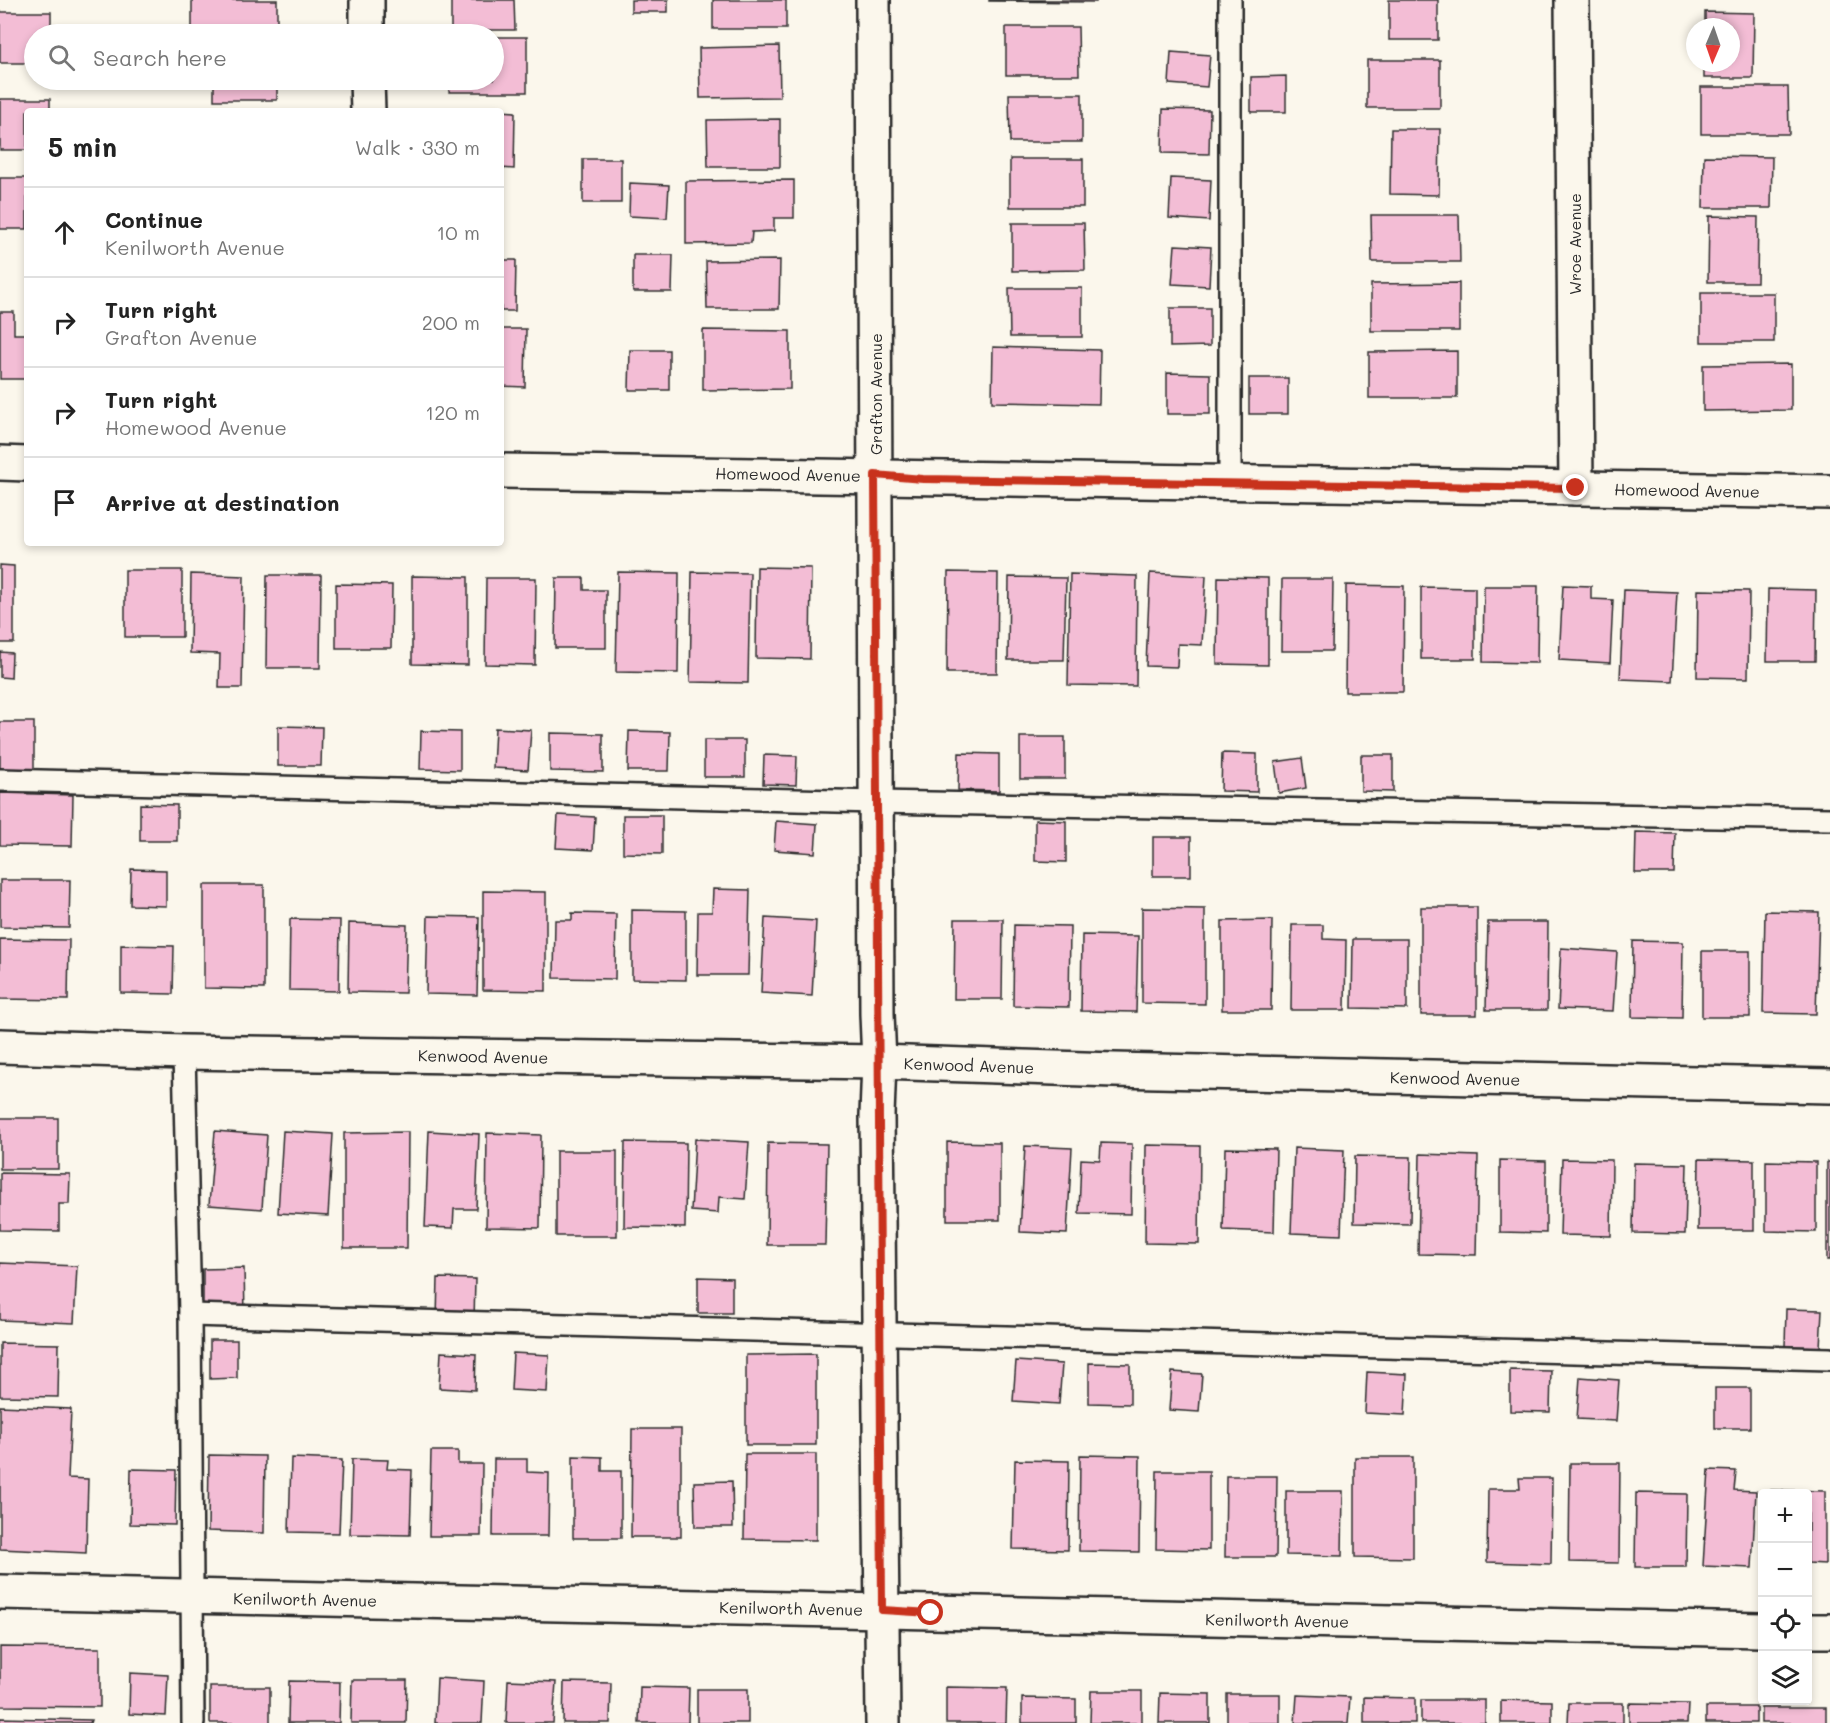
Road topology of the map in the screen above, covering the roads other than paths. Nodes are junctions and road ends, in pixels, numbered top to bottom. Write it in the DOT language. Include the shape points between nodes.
graph roads {
  1 [pos="367,0"];
  2 [pos="873,0"];
  3 [pos="1230,0"];
  4 [pos="1572,0"];
  5 [pos="367,24"];
  6 [pos="368,90"];
  7 [pos="368,108"];
  8 [pos="0,463"];
  9 [pos="24,464"];
  10 [pos="504,471"];
  11 [pos="875,475"];
  12 [pos="1230,483"];
  13 [pos="1576,488"];
  14 [pos="1830,492"];
  15 [pos="0,780"];
  16 [pos="876,801"];
  17 [pos="1830,819"];
  18 [pos="0,1046"];
  19 [pos="184,1052"];
  20 [pos="879,1062"];
  21 [pos="1830,1086"];
  22 [pos="190,1315"];
  23 [pos="879,1334"];
  24 [pos="1830,1359"];
  25 [pos="0,1592"];
  26 [pos="191,1596"];
  27 [pos="882,1610"];
  28 [pos="1758,1630"];
  29 [pos="1812,1631"];
  30 [pos="1830,1631"];
  31 [pos="193,1723"];
  32 [pos="883,1723"];
  1 -- 5 [label="street"];
  2 -- 11 [label="street, Grafton Avenue"];
  3 -- 12 [label="lane"];
  4 -- 13 [label="street, Wroe Avenue"];
  6 -- 7 [label="street"];
  8 -- 9 [label="street"];
  10 -- 11 [label="street, Homewood Avenue"];
  11 -- 12 [label="street, Homewood Avenue"];
  11 -- 16 [label="street, Grafton Avenue"];
  12 -- 13 [label="street, Homewood Avenue"];
  13 -- 14 [label="street, Homewood Avenue"];
  15 -- 16 [label="lane"];
  16 -- 17 [label="lane"];
  16 -- 20 [label="street, Grafton Avenue"];
  18 -- 19 [label="street, Kenwood Avenue"];
  19 -- 20 [label="street, Kenwood Avenue"];
  19 -- 22 [label="lane"];
  20 -- 21 [label="street, Kenwood Avenue"];
  20 -- 23 [label="street, Grafton Avenue"];
  22 -- 23 [label="lane"];
  22 -- 26 [label="lane"];
  23 -- 24 [label="lane"];
  23 -- 27 [label="street, Grafton Avenue"];
  25 -- 26 [label="street, Kenilworth Avenue"];
  26 -- 27 [label="street, Kenilworth Avenue"];
  26 -- 31 [label="lane"];
  27 -- 28 [label="street, Kenilworth Avenue"];
  27 -- 32 [label="street, Grafton Avenue"];
  29 -- 30 [label="street"];
}
